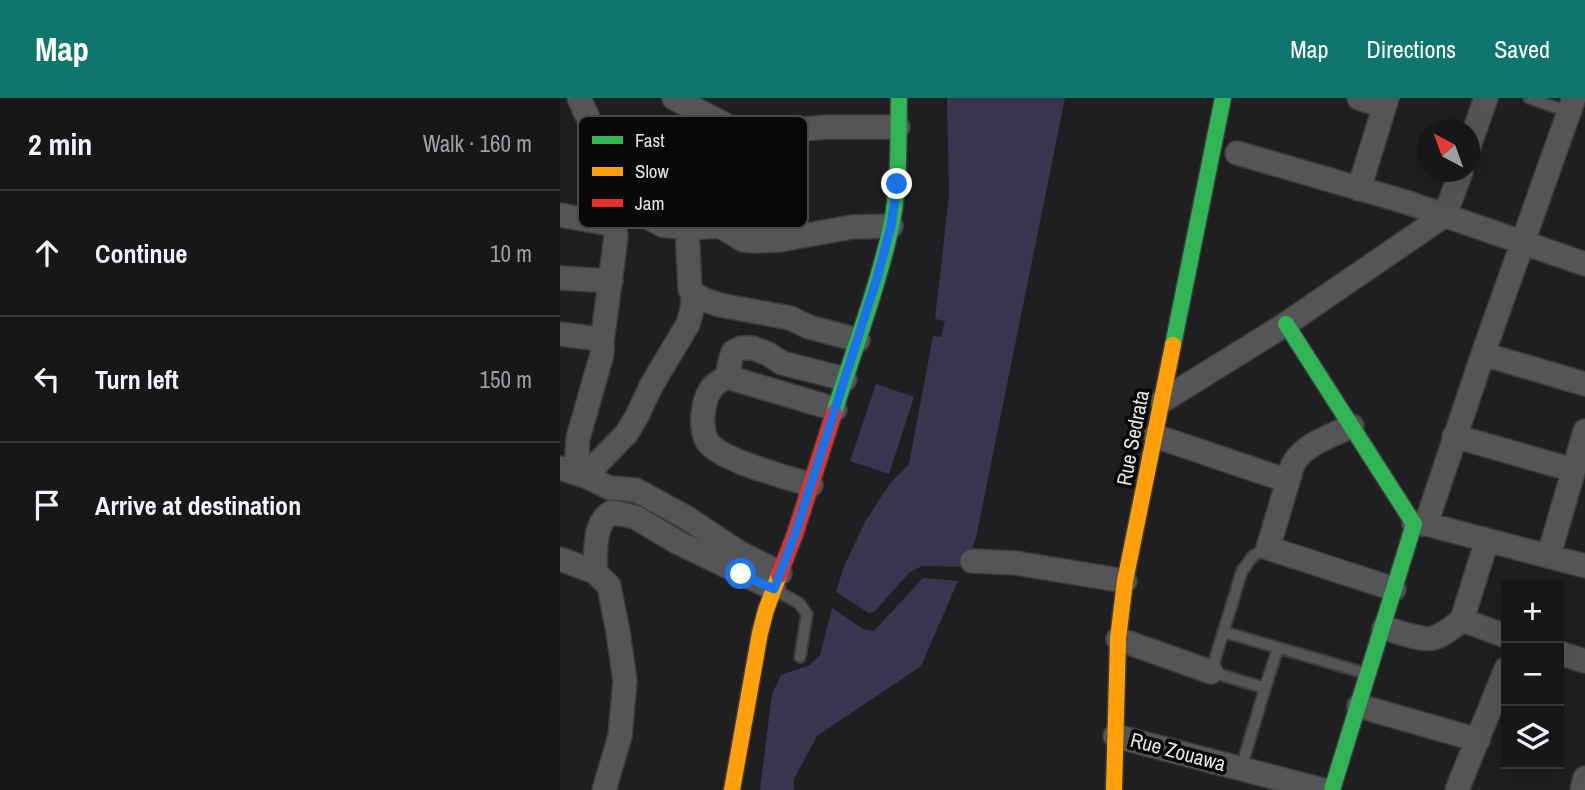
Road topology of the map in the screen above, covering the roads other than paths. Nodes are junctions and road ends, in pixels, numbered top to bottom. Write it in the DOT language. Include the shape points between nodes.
graph roads {
  1 [pos="579,98"];
  2 [pos="674,98"];
  3 [pos="899,98"];
  4 [pos="1223,98"];
  5 [pos="1359,98"];
  6 [pos="1486,98"];
  7 [pos="1528,98"];
  8 [pos="1386,102"];
  9 [pos="1572,105"];
  10 [pos="587,116"];
  11 [pos="708,116"];
  12 [pos="1479,119"];
  13 [pos="898,127"];
  14 [pos="808,129"];
  15 [pos="1237,153"];
  16 [pos="1458,182"];
  17 [pos="1359,188"];
  18 [pos="560,215"];
  19 [pos="1446,215"];
  20 [pos="578,218"];
  21 [pos="891,226"];
  22 [pos="613,228"];
  23 [pos="687,228"];
  24 [pos="723,228"];
  25 [pos="762,228"];
  26 [pos="756,241"];
  27 [pos="1523,243"];
  28 [pos="1585,264"];
  29 [pos="560,278"];
  30 [pos="611,281"];
  31 [pos="693,294"];
  32 [pos="1286,324"];
  33 [pos="560,334"];
  34 [pos="858,340"];
  35 [pos="602,342"];
  36 [pos="1483,354"];
  37 [pos="729,376"];
  38 [pos="845,379"];
  39 [pos="1585,384"];
  40 [pos="1162,401"];
  41 [pos="835,409"];
  42 [pos="1352,426"];
  43 [pos="1585,431"];
  44 [pos="1155,436"];
  45 [pos="1454,436"];
  46 [pos="1573,470"];
  47 [pos="574,473"];
  48 [pos="1288,481"];
  49 [pos="811,485"];
  50 [pos="1420,524"];
  51 [pos="1487,540"];
  52 [pos="1268,548"];
  53 [pos="1549,555"];
  54 [pos="560,559"];
  55 [pos="972,561"];
  56 [pos="1585,566"];
  57 [pos="595,572"];
  58 [pos="777,581"];
  59 [pos="1125,581"];
  60 [pos="1394,589"];
  61 [pos="1462,620"];
  62 [pos="1384,628"];
  63 [pos="1224,632"];
  64 [pos="1501,634"];
  65 [pos="1118,639"];
  66 [pos="1278,648"];
  67 [pos="1564,655"];
  68 [pos="800,657"];
  69 [pos="1585,661"];
  70 [pos="1211,672"];
  71 [pos="1369,674"];
  72 [pos="1501,682"];
  73 [pos="1265,688"];
  74 [pos="1359,706"];
  75 [pos="1115,736"];
  76 [pos="1478,740"];
  77 [pos="1241,769"];
  78 [pos="1585,778"];
  79 [pos="1319,789"];
  80 [pos="604,790"];
  81 [pos="732,790"];
  82 [pos="1114,790"];
  83 [pos="1457,790"];
  84 [pos="1582,790"];
  1 -- 10 [label="street"];
  2 -- 11 [label="street"];
  3 -- 13 [label="street"];
  4 -- 40 [label="street, Rue Sedrata"];
  5 -- 8 [label="street"];
  6 -- 12 [label="street"];
  7 -- 9 [label="lane"];
  8 -- 17 [label="street"];
  9 -- 27 [label="street"];
  13 -- 14 [label="street"];
  13 -- 21 [label="street"];
  15 -- 17 [label="street"];
  16 -- 19 [label="street"];
  17 -- 19 [label="street"];
  18 -- 20 [label="street"];
  19 -- 27 [label="street"];
  19 -- 32 [label="street"];
  21 -- 26 [label="street"];
  21 -- 34 [label="street"];
  22 -- 30 [label="street"];
  23 -- 31 [label="street"];
  24 -- 26 [label="street" via="743,240"];
  25 -- 26 [label="street"];
  27 -- 28 [label="street"];
  27 -- 36 [label="street"];
  29 -- 30 [label="street"];
  30 -- 35 [label="street"];
  31 -- 34 [label="street"];
  31 -- 47 [label="street" via="688,324 627,433"];
  32 -- 40 [label="street"];
  32 -- 42 [label="street"];
  33 -- 35 [label="street"];
  34 -- 38 [label="street"];
  35 -- 47 [label="street"];
  36 -- 39 [label="street"];
  36 -- 45 [label="street"];
  37 -- 38 [label="street" via="733,352 753,348 782,363"];
  37 -- 41 [label="street"];
  37 -- 49 [label="street" via="711,387 707,398 707,441 734,460"];
  38 -- 41 [label="street"];
  40 -- 44 [label="street, Rue Sedrata"];
  41 -- 49 [label="street"];
  42 -- 48 [label="street" via="1305,448"];
  42 -- 50 [label="street"];
  43 -- 46 [label="street"];
  44 -- 48 [label="street"];
  44 -- 59 [label="street, Rue Sedrata"];
  45 -- 46 [label="street"];
  45 -- 50 [label="street"];
  46 -- 53 [label="street"];
  47 -- 58 [label="street" via="610,488 636,490 687,518"];
  48 -- 52 [label="street"];
  49 -- 58 [label="street"];
  50 -- 51 [label="street"];
  50 -- 60 [label="street"];
  51 -- 53 [label="street"];
  51 -- 61 [label="street"];
  52 -- 60 [label="street"];
  52 -- 63 [label="lane" via="1246,563"];
  53 -- 56 [label="street"];
  54 -- 57 [label="street"];
  55 -- 59 [label="street"];
  57 -- 58 [label="street" via="598,533 605,516 612,512 635,517 677,542"];
  57 -- 80 [label="street" via="609,586 625,681 620,736"];
  58 -- 68 [label="lane" via="807,614"];
  58 -- 81 [label="street" via="760,634"];
  59 -- 65 [label="street, Rue Sedrata"];
  60 -- 62 [label="street"];
  61 -- 62 [label="street" via="1426,639"];
  61 -- 64 [label="street"];
  62 -- 71 [label="street"];
  63 -- 66 [label="lane"];
  63 -- 70 [label="lane"];
  65 -- 70 [label="street"];
  65 -- 75 [label="street, Rue Sedrata"];
  66 -- 71 [label="lane"];
  66 -- 73 [label="lane"];
  67 -- 69 [label="street"];
  70 -- 73 [label="lane"];
  71 -- 74 [label="street"];
  72 -- 76 [label="street"];
  73 -- 77 [label="lane"];
  74 -- 76 [label="street"];
  74 -- 79 [label="street"];
  75 -- 77 [label="street, Rue Zouawa"];
  75 -- 82 [label="street, Rue Sedrata"];
  76 -- 83 [label="street"];
  77 -- 79 [label="street, Rue Zouawa"];
  78 -- 84 [label="street"];
}
